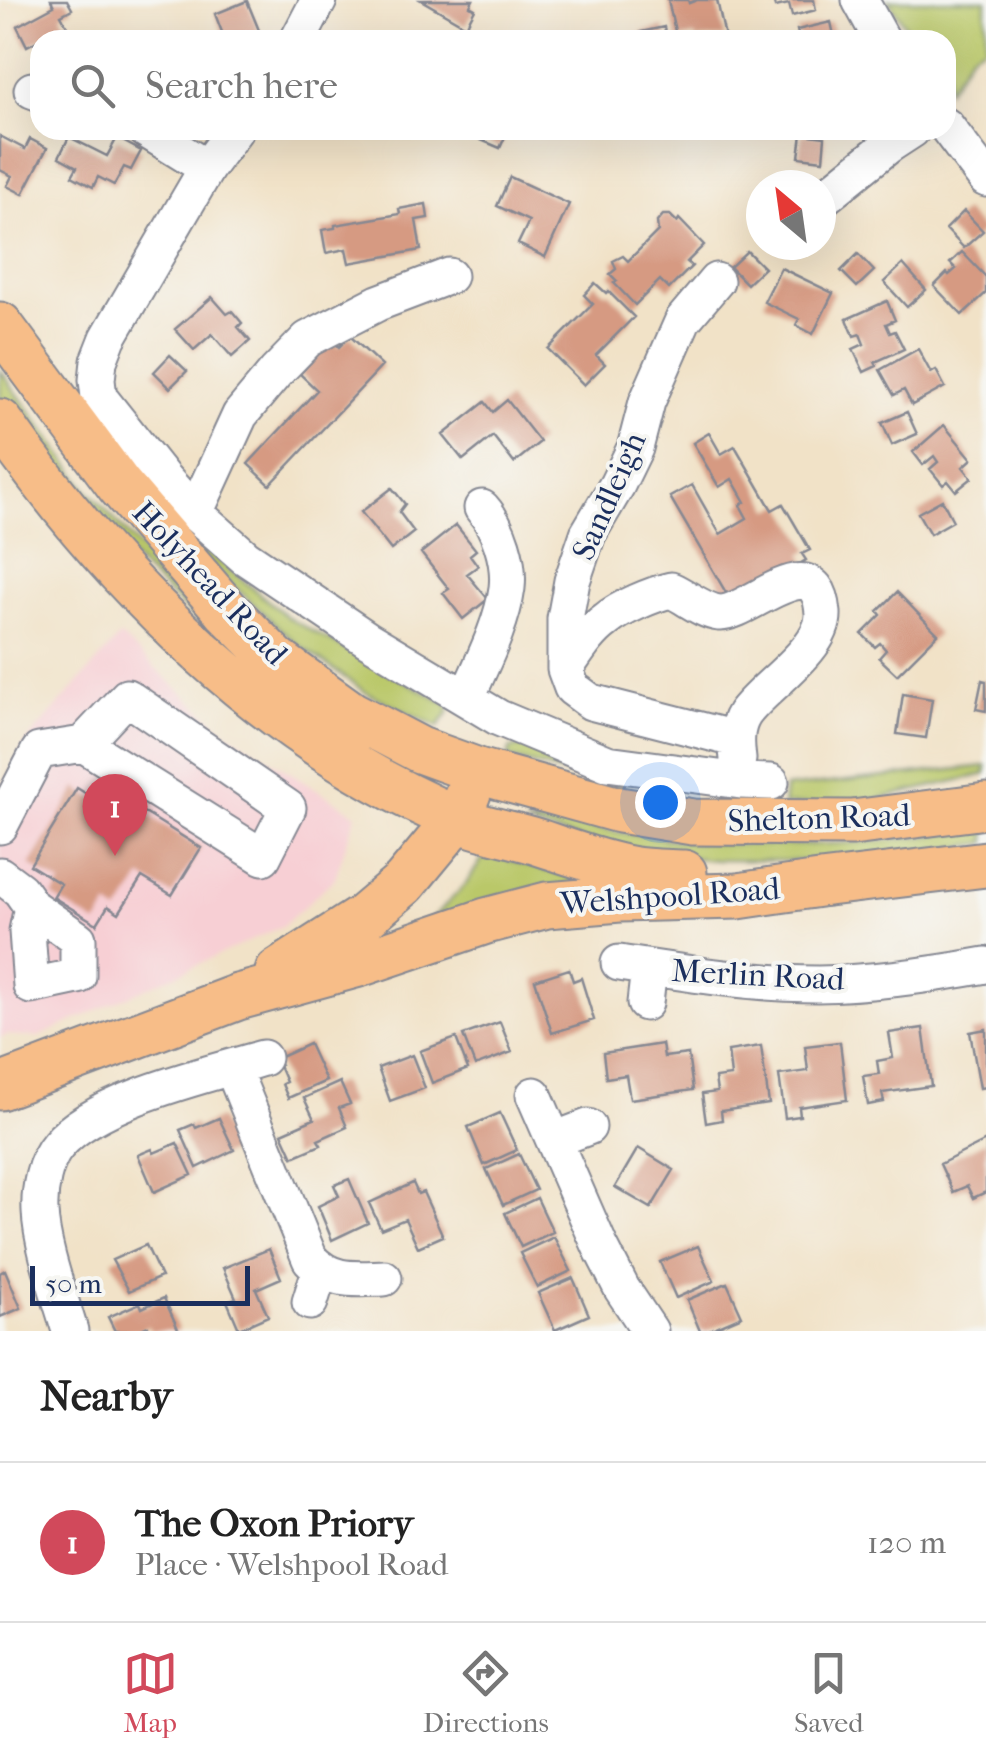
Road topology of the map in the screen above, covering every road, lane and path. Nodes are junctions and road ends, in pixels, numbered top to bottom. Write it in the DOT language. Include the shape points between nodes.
graph roads {
  1 [pos="319,0"];
  2 [pos="860,0"];
  3 [pos="303,30"];
  4 [pos="876,30"];
  5 [pos="162,140"];
  6 [pos="228,140"];
  7 [pos="897,140"];
  8 [pos="956,140"];
  9 [pos="207,168"];
  10 [pos="986,180"];
  11 [pos="836,188"];
  12 [pos="449,276"];
  13 [pos="716,281"];
  14 [pos="0,325"];
  15 [pos="0,422"];
  16 [pos="482,508"];
  17 [pos="195,513"];
  18 [pos="566,669"];
  19 [pos="468,697"];
  20 [pos="499,718"];
  21 [pos="735,739"];
  22 [pos="83,744"];
  23 [pos="478,772"];
  24 [pos="986,796"];
  25 [pos="986,806"];
  26 [pos="926,814"];
  27 [pos="457,820"];
  28 [pos="0,826"];
  29 [pos="986,864"];
  30 [pos="0,875"];
  31 [pos="820,884"];
  32 [pos="32,908"];
  33 [pos="362,963"];
  34 [pos="986,965"];
  35 [pos="238,997"];
  36 [pos="644,1003"];
  37 [pos="0,1088"];
  38 [pos="534,1095"];
  39 [pos="588,1127"];
  40 [pos="554,1140"];
  41 [pos="384,1278"];
  42 [pos="70,1331"];
  43 [pos="650,1331"];
  1 -- 3 [label="street"];
  2 -- 4 [label="street"];
  5 -- 9 [label="street"];
  6 -- 9 [label="street"];
  7 -- 11 [label="street"];
  8 -- 10 [label="street"];
  9 -- 17 [label="street" via="99,362 99,398"];
  12 -- 17 [label="street" via="308,340 240,414"];
  13 -- 18 [label="street, Sandleigh" via="682,320 635,448 588,534 565,619"];
  14 -- 23 [label="main road, Holyhead Road" via="172,550 276,660 351,714"];
  15 -- 27 [label="main road, Holyhead Road" via="43,484 135,586 236,682 316,744"];
  16 -- 19 [label="street" via="498,534 508,586"];
  17 -- 19 [label="street" via="244,557"];
  18 -- 21 [label="street" via="572,688 591,702"];
  18 -- 21 [label="street" via="606,619 660,592 671,590 720,613 790,582 806,583 816,589 824,620 799,660 742,716"];
  19 -- 20 [label="street"];
  20 -- 21 [label="street" via="607,763 756,782"];
  20 -- 23 [label="street"];
  22 -- 22 [label="street" via="126,697 288,808 263,857"];
  22 -- 28 [label="street" via="40,751"];
  23 -- 26 [label="main road, Shelton Road" via="618,810 693,822 852,823"];
  23 -- 27 [label="main road, Welshpool Road"];
  24 -- 26 [label="main road"];
  25 -- 26 [label="main road, Shelton Road"];
  27 -- 31 [label="main road, Shelton Road" via="632,870"];
  27 -- 33 [label="main road, Welshpool Road" via="458,852 446,880"];
  27 -- 35 [label="main road, Welshpool Road" via="364,918"];
  29 -- 31 [label="main road, Welshpool Road"];
  30 -- 32 [label="street"];
  31 -- 33 [label="main road, Welshpool Road" via="738,896 547,904"];
  33 -- 35 [label="main road, Welshpool Road"];
  34 -- 36 [label="street, Merlin Road" via="818,984 634,965"];
  35 -- 37 [label="main road, Welshpool Road"];
  38 -- 40 [label="street"];
  39 -- 40 [label="street"];
  40 -- 43 [label="street" via="622,1290"];
  41 -- 42 [label="street" via="315,1286 248,1062 119,1104 58,1145 42,1183 40,1212"];
}
